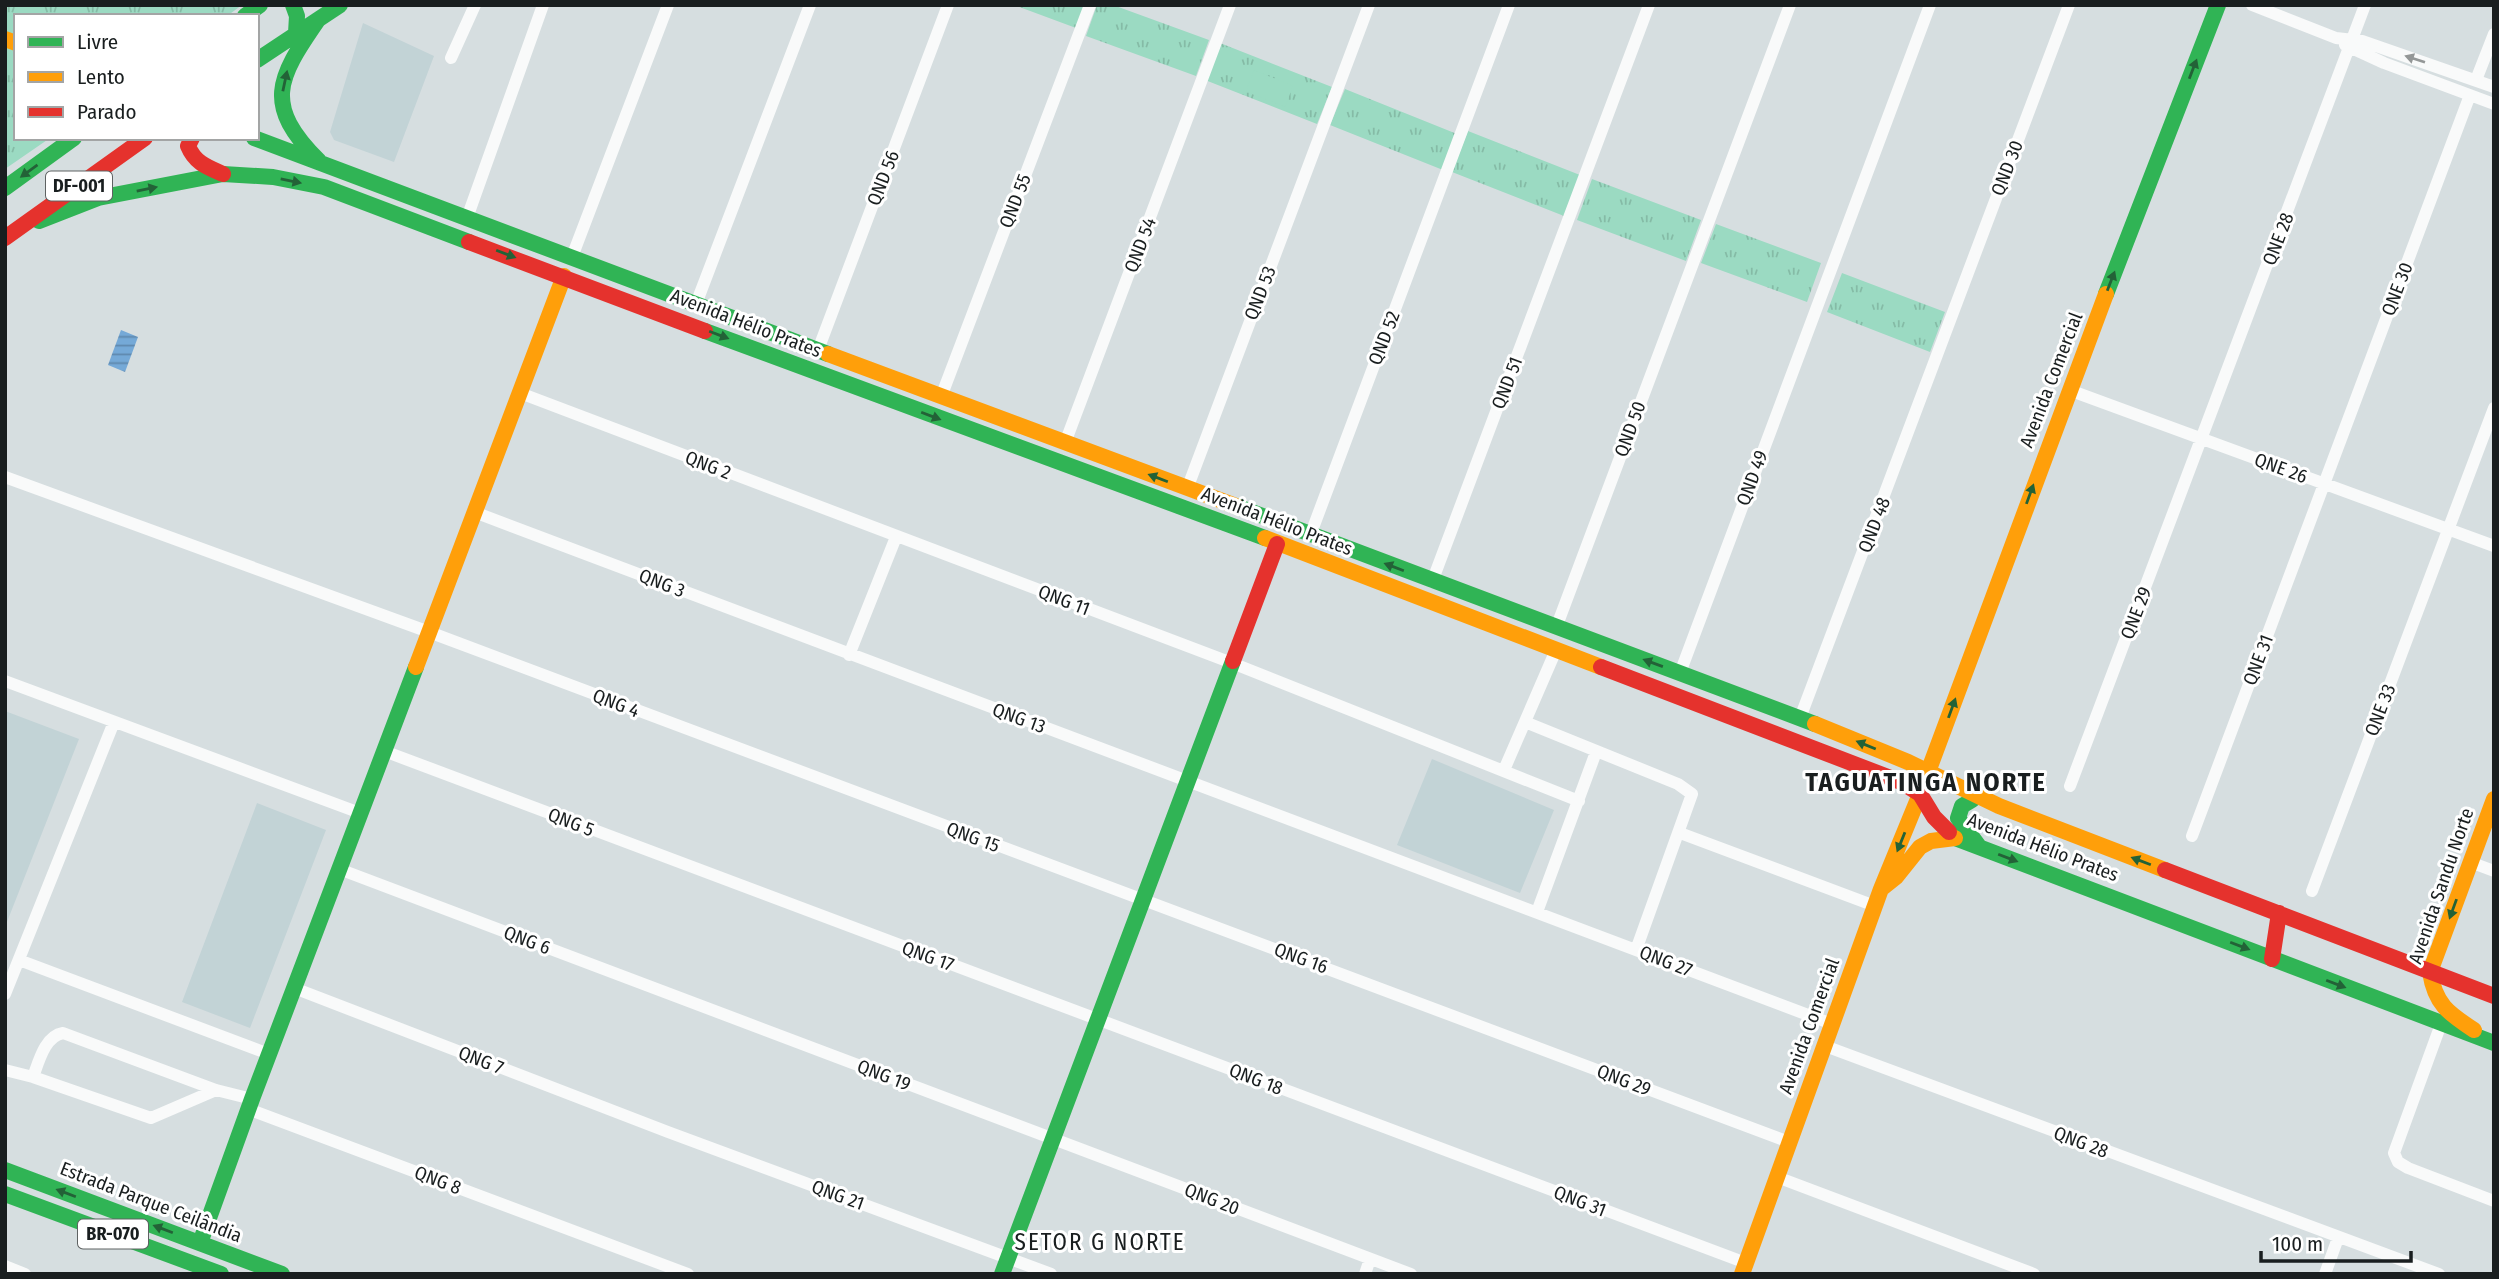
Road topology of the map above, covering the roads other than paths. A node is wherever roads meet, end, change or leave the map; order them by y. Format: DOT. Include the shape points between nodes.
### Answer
graph roads {
  1 [pos="293,5"];
  2 [pos="475,5"];
  3 [pos="543,5"];
  4 [pos="668,5"];
  5 [pos="810,5"];
  6 [pos="948,5"];
  7 [pos="1090,5"];
  8 [pos="1230,5"];
  9 [pos="1368,5"];
  10 [pos="1509,5"];
  11 [pos="1649,5"];
  12 [pos="1790,5"];
  13 [pos="1930,5"];
  14 [pos="2069,5"];
  15 [pos="2218,5"];
  16 [pos="2252,5"];
  17 [pos="2365,5"];
  18 [pos="325,11"];
  19 [pos="296,33"];
  20 [pos="2494,34"];
  21 [pos="2351,44"];
  22 [pos="451,58"];
  23 [pos="259,59"];
  24 [pos="2476,80"];
  25 [pos="2494,87"];
  26 [pos="2470,95"];
  27 [pos="2494,104"];
  28 [pos="71,140"];
  29 [pos="142,140"];
  30 [pos="191,140"];
  31 [pos="259,140"];
  32 [pos="319,161"];
  33 [pos="223,174"];
  34 [pos="5,188"];
  35 [pos="467,218"];
  36 [pos="9,236"];
  37 [pos="572,257"];
  38 [pos="564,276"];
  39 [pos="696,304"];
  40 [pos="1946,330"];
  41 [pos="818,350"];
  42 [pos="801,367"];
  43 [pos="889,378"];
  44 [pos="2069,390"];
  45 [pos="520,393"];
  46 [pos="941,397"];
  47 [pos="2494,408"];
  48 [pos="2203,439"];
  49 [pos="1065,443"];
  50 [pos="5,477"];
  51 [pos="2324,484"];
  52 [pos="1187,489"];
  53 [pos="474,512"];
  54 [pos="1235,527"];
  55 [pos="2448,529"];
  56 [pos="1310,536"];
  57 [pos="896,537"];
  58 [pos="1277,544"];
  59 [pos="2494,546"];
  60 [pos="1432,582"];
  61 [pos="1556,628"];
  62 [pos="429,632"];
  63 [pos="1556,650"];
  64 [pos="1619,651"];
  65 [pos="849,655"];
  66 [pos="1232,663"];
  67 [pos="1680,673"];
  68 [pos="5,681"];
  69 [pos="1800,718"];
  70 [pos="114,722"];
  71 [pos="1525,722"];
  72 [pos="384,751"];
  73 [pos="1596,751"];
  74 [pos="1504,770"];
  75 [pos="1928,772"];
  76 [pos="803,774"];
  77 [pos="1188,780"];
  78 [pos="2070,786"];
  79 [pos="1920,794"];
  80 [pos="2494,799"];
  81 [pos="1972,800"];
  82 [pos="1579,801"];
  83 [pos="1999,806"];
  84 [pos="360,813"];
  85 [pos="1680,833"];
  86 [pos="2192,836"];
  87 [pos="1955,838"];
  88 [pos="1980,847"];
  89 [pos="2470,862"];
  90 [pos="339,869"];
  91 [pos="2494,870"];
  92 [pos="1881,890"];
  93 [pos="2312,891"];
  94 [pos="759,892"];
  95 [pos="1500,898"];
  96 [pos="1143,900"];
  97 [pos="1875,906"];
  98 [pos="1537,912"];
  99 [pos="2279,913"];
  100 [pos="1636,950"];
  101 [pos="2272,959"];
  102 [pos="19,960"];
  103 [pos="2430,972"];
  104 [pos="294,988"];
  105 [pos="5,994"];
  106 [pos="2494,996"];
  107 [pos="715,1011"];
  108 [pos="1458,1017"];
  109 [pos="1098,1019"];
  110 [pos="1832,1024"];
  111 [pos="2441,1024"];
  112 [pos="2493,1042"];
  113 [pos="1825,1046"];
  114 [pos="269,1054"];
  115 [pos="5,1070"];
  116 [pos="33,1077"];
  117 [pos="216,1090"];
  118 [pos="250,1104"];
  119 [pos="668,1132"];
  120 [pos="1053,1139"];
  121 [pos="1414,1139"];
  122 [pos="1789,1142"];
  123 [pos="5,1170"];
  124 [pos="1777,1177"];
  125 [pos="5,1194"];
  126 [pos="2494,1201"];
  127 [pos="2338,1238"];
  128 [pos="200,1243"];
  129 [pos="1008,1257"];
  130 [pos="1370,1259"];
  131 [pos="5,1266"];
  132 [pos="1744,1269"];
  133 [pos="25,1274"];
  134 [pos="221,1274"];
  135 [pos="282,1274"];
  136 [pos="688,1274"];
  137 [pos="1002,1274"];
  138 [pos="1051,1274"];
  139 [pos="1365,1274"];
  140 [pos="1411,1274"];
  141 [pos="2034,1274"];
  142 [pos="2325,1274"];
  143 [pos="2439,1274"];
  1 -- 19 [label="main road"];
  2 -- 22 [label="street"];
  3 -- 35 [label="street"];
  4 -- 37 [label="street"];
  5 -- 39 [label="street"];
  6 -- 41 [label="street, QND 56"];
  7 -- 46 [label="street, QND 55"];
  8 -- 49 [label="street, QND 54"];
  9 -- 52 [label="street, QND 53"];
  10 -- 56 [label="street, QND 52"];
  11 -- 60 [label="street, QND 51"];
  12 -- 61 [label="street, QND 50"];
  13 -- 67 [label="street, QND 49"];
  14 -- 40 [label="street, QND 30"];
  44 -- 15 [label="main road, Avenida Comercial, one-way"];
  16 -- 21 [label="street"];
  17 -- 21 [label="street, QNE 28"];
  18 -- 19 [label="main road"];
  32 -- 18 [label="main road, one-way" via="291,130 282,87 285,72"];
  19 -- 23 [label="main road"];
  20 -- 24 [label="street"];
  24 -- 21 [label="street, one-way"];
  21 -- 26 [label="street"];
  21 -- 48 [label="street, QNE 28"];
  24 -- 25 [label="street"];
  26 -- 27 [label="street"];
  26 -- 51 [label="street, QNE 30"];
  28 -- 34 [label="main road, DF-001, one-way"];
  29 -- 36 [label="main road, DF-001"];
  30 -- 33 [label="main road" via="192,157"];
  31 -- 32 [label="main road, Avenida Hélio Prates"];
  32 -- 35 [label="main road, Avenida Hélio Prates"];
  36 -- 33 [label="main road, Avenida Hélio Prates, one-way" via="98,198"];
  33 -- 38 [label="main road, Avenida Hélio Prates, one-way" via="324,187"];
  35 -- 37 [label="main road, Avenida Hélio Prates"];
  37 -- 39 [label="main road, Avenida Hélio Prates"];
  38 -- 42 [label="main road, Avenida Hélio Prates, one-way"];
  38 -- 45 [label="main road"];
  39 -- 41 [label="main road, Avenida Hélio Prates"];
  40 -- 69 [label="street, QND 48"];
  41 -- 43 [label="main road, Avenida Hélio Prates"];
  42 -- 43 [label="main road" via="823,366 874,382"];
  42 -- 54 [label="main road, Avenida Hélio Prates, one-way"];
  43 -- 46 [label="main road, Avenida Hélio Prates"];
  44 -- 48 [label="street, QNE 26"];
  75 -- 44 [label="main road, Avenida Comercial, one-way"];
  45 -- 53 [label="main road"];
  45 -- 57 [label="street, QNG 2"];
  46 -- 49 [label="main road, Avenida Hélio Prates"];
  47 -- 55 [label="street, QNE 33"];
  48 -- 51 [label="street, QNE 26"];
  48 -- 78 [label="street, QNE 29"];
  52 -- 49 [label="main road, Avenida Hélio Prates, one-way"];
  50 -- 62 [label="street, QNG 4"];
  51 -- 55 [label="street, QNE 26"];
  51 -- 86 [label="street, QNE 31"];
  52 -- 56 [label="main road, Avenida Hélio Prates"];
  53 -- 62 [label="main road"];
  53 -- 65 [label="street, QNG 3"];
  54 -- 56 [label="main road" via="1242,523 1298,542"];
  54 -- 58 [label="main road, Avenida Hélio Prates"];
  55 -- 59 [label="street, QNE 26"];
  55 -- 93 [label="street, QNE 33"];
  60 -- 56 [label="main road, Avenida Hélio Prates, one-way"];
  57 -- 65 [label="street"];
  57 -- 66 [label="street, QNG 11"];
  58 -- 63 [label="main road, Avenida Hélio Prates"];
  58 -- 66 [label="main road"];
  60 -- 61 [label="main road, Avenida Hélio Prates"];
  61 -- 64 [label="main road, Avenida Hélio Prates"];
  62 -- 72 [label="main road"];
  62 -- 76 [label="street, QNG 4"];
  63 -- 64 [label="main road" via="1582,651 1614,664 1621,660"];
  63 -- 71 [label="street"];
  63 -- 79 [label="main road, Avenida Hélio Prates" via="1901,782"];
  67 -- 64 [label="main road, Avenida Hélio Prates, one-way"];
  65 -- 77 [label="street, QNG 13"];
  66 -- 74 [label="street, QNG 11"];
  66 -- 77 [label="main road"];
  67 -- 69 [label="main road, Avenida Hélio Prates"];
  68 -- 70 [label="street"];
  75 -- 69 [label="main road, Avenida Hélio Prates, one-way"];
  70 -- 84 [label="street"];
  70 -- 102 [label="street"];
  71 -- 73 [label="street"];
  71 -- 74 [label="street"];
  72 -- 84 [label="main road"];
  72 -- 94 [label="street, QNG 5"];
  73 -- 82 [label="street"];
  73 -- 85 [label="street" via="1691,792"];
  74 -- 82 [label="street, QNG 11"];
  75 -- 83 [label="main road, Avenida Hélio Prates"];
  76 -- 96 [label="street, QNG 15"];
  77 -- 95 [label="street, QNG 13"];
  77 -- 96 [label="main road"];
  79 -- 81 [label="main road"];
  79 -- 87 [label="main road, Avenida Hélio Prates"];
  79 -- 92 [label="main road, Avenida Comercial, one-way"];
  80 -- 89 [label="main road, Avenida Sandu Norte"];
  81 -- 83 [label="main road"];
  81 -- 88 [label="main road" via="1962,806 1958,818"];
  82 -- 98 [label="street"];
  99 -- 83 [label="main road, Avenida Hélio Prates, one-way"];
  84 -- 90 [label="main road"];
  85 -- 97 [label="street"];
  85 -- 100 [label="street"];
  87 -- 88 [label="main road, Avenida Hélio Prates"];
  87 -- 92 [label="main road" via="1923,844"];
  88 -- 101 [label="main road, Avenida Hélio Prates, one-way"];
  89 -- 91 [label="street"];
  89 -- 103 [label="main road, Avenida Sandu Norte, one-way"];
  90 -- 104 [label="main road"];
  90 -- 107 [label="street, QNG 6"];
  92 -- 97 [label="main road, Avenida Comercial"];
  94 -- 109 [label="street, QNG 17"];
  95 -- 98 [label="street, QNG 27"];
  96 -- 108 [label="street, QNG 16"];
  96 -- 109 [label="main road"];
  97 -- 110 [label="main road, Avenida Comercial"];
  98 -- 100 [label="street, QNG 27"];
  99 -- 101 [label="main road"];
  99 -- 103 [label="main road, Avenida Hélio Prates"];
  100 -- 110 [label="street, QNG 27"];
  101 -- 111 [label="main road, Avenida Hélio Prates, one-way"];
  102 -- 105 [label="street"];
  102 -- 114 [label="street"];
  103 -- 106 [label="main road, Avenida Hélio Prates"];
  103 -- 112 [label="main road, Avenida Sandu Norte" via="2439,1004"];
  104 -- 114 [label="main road"];
  104 -- 119 [label="street, QNG 7"];
  107 -- 120 [label="street, QNG 19"];
  108 -- 122 [label="street, QNG 29"];
  109 -- 120 [label="main road"];
  109 -- 121 [label="street, QNG 18"];
  110 -- 113 [label="main road, Avenida Comercial"];
  111 -- 112 [label="main road, Avenida Hélio Prates"];
  111 -- 126 [label="street" via="2394,1153 2407,1168"];
  113 -- 122 [label="main road, Avenida Comercial"];
  113 -- 127 [label="street, QNG 28"];
  114 -- 118 [label="main road"];
  115 -- 116 [label="street"];
  116 -- 117 [label="street" via="151,1118"];
  116 -- 117 [label="street, QNG 8" via="50,1039 64,1033"];
  117 -- 118 [label="street, QNG 8"];
  118 -- 128 [label="main road"];
  118 -- 136 [label="street, QNG 8"];
  119 -- 129 [label="street, QNG 21"];
  120 -- 129 [label="main road"];
  120 -- 130 [label="street, QNG 20"];
  121 -- 132 [label="street, QNG 31"];
  122 -- 124 [label="main road, Avenida Comercial"];
  128 -- 123 [label="main road, Estrada Parque Ceilândia / BR-070, one-way"];
  124 -- 132 [label="main road, Avenida Comercial"];
  124 -- 141 [label="street"];
  125 -- 134 [label="main road, BR-070"];
  127 -- 142 [label="street"];
  127 -- 143 [label="street, QNG 28"];
  128 -- 135 [label="main road, Estrada Parque Ceilândia / BR-070"];
  129 -- 137 [label="main road"];
  129 -- 138 [label="street, QNG 21"];
  130 -- 139 [label="street"];
  130 -- 140 [label="street, QNG 20"];
  131 -- 133 [label="street"];
}
